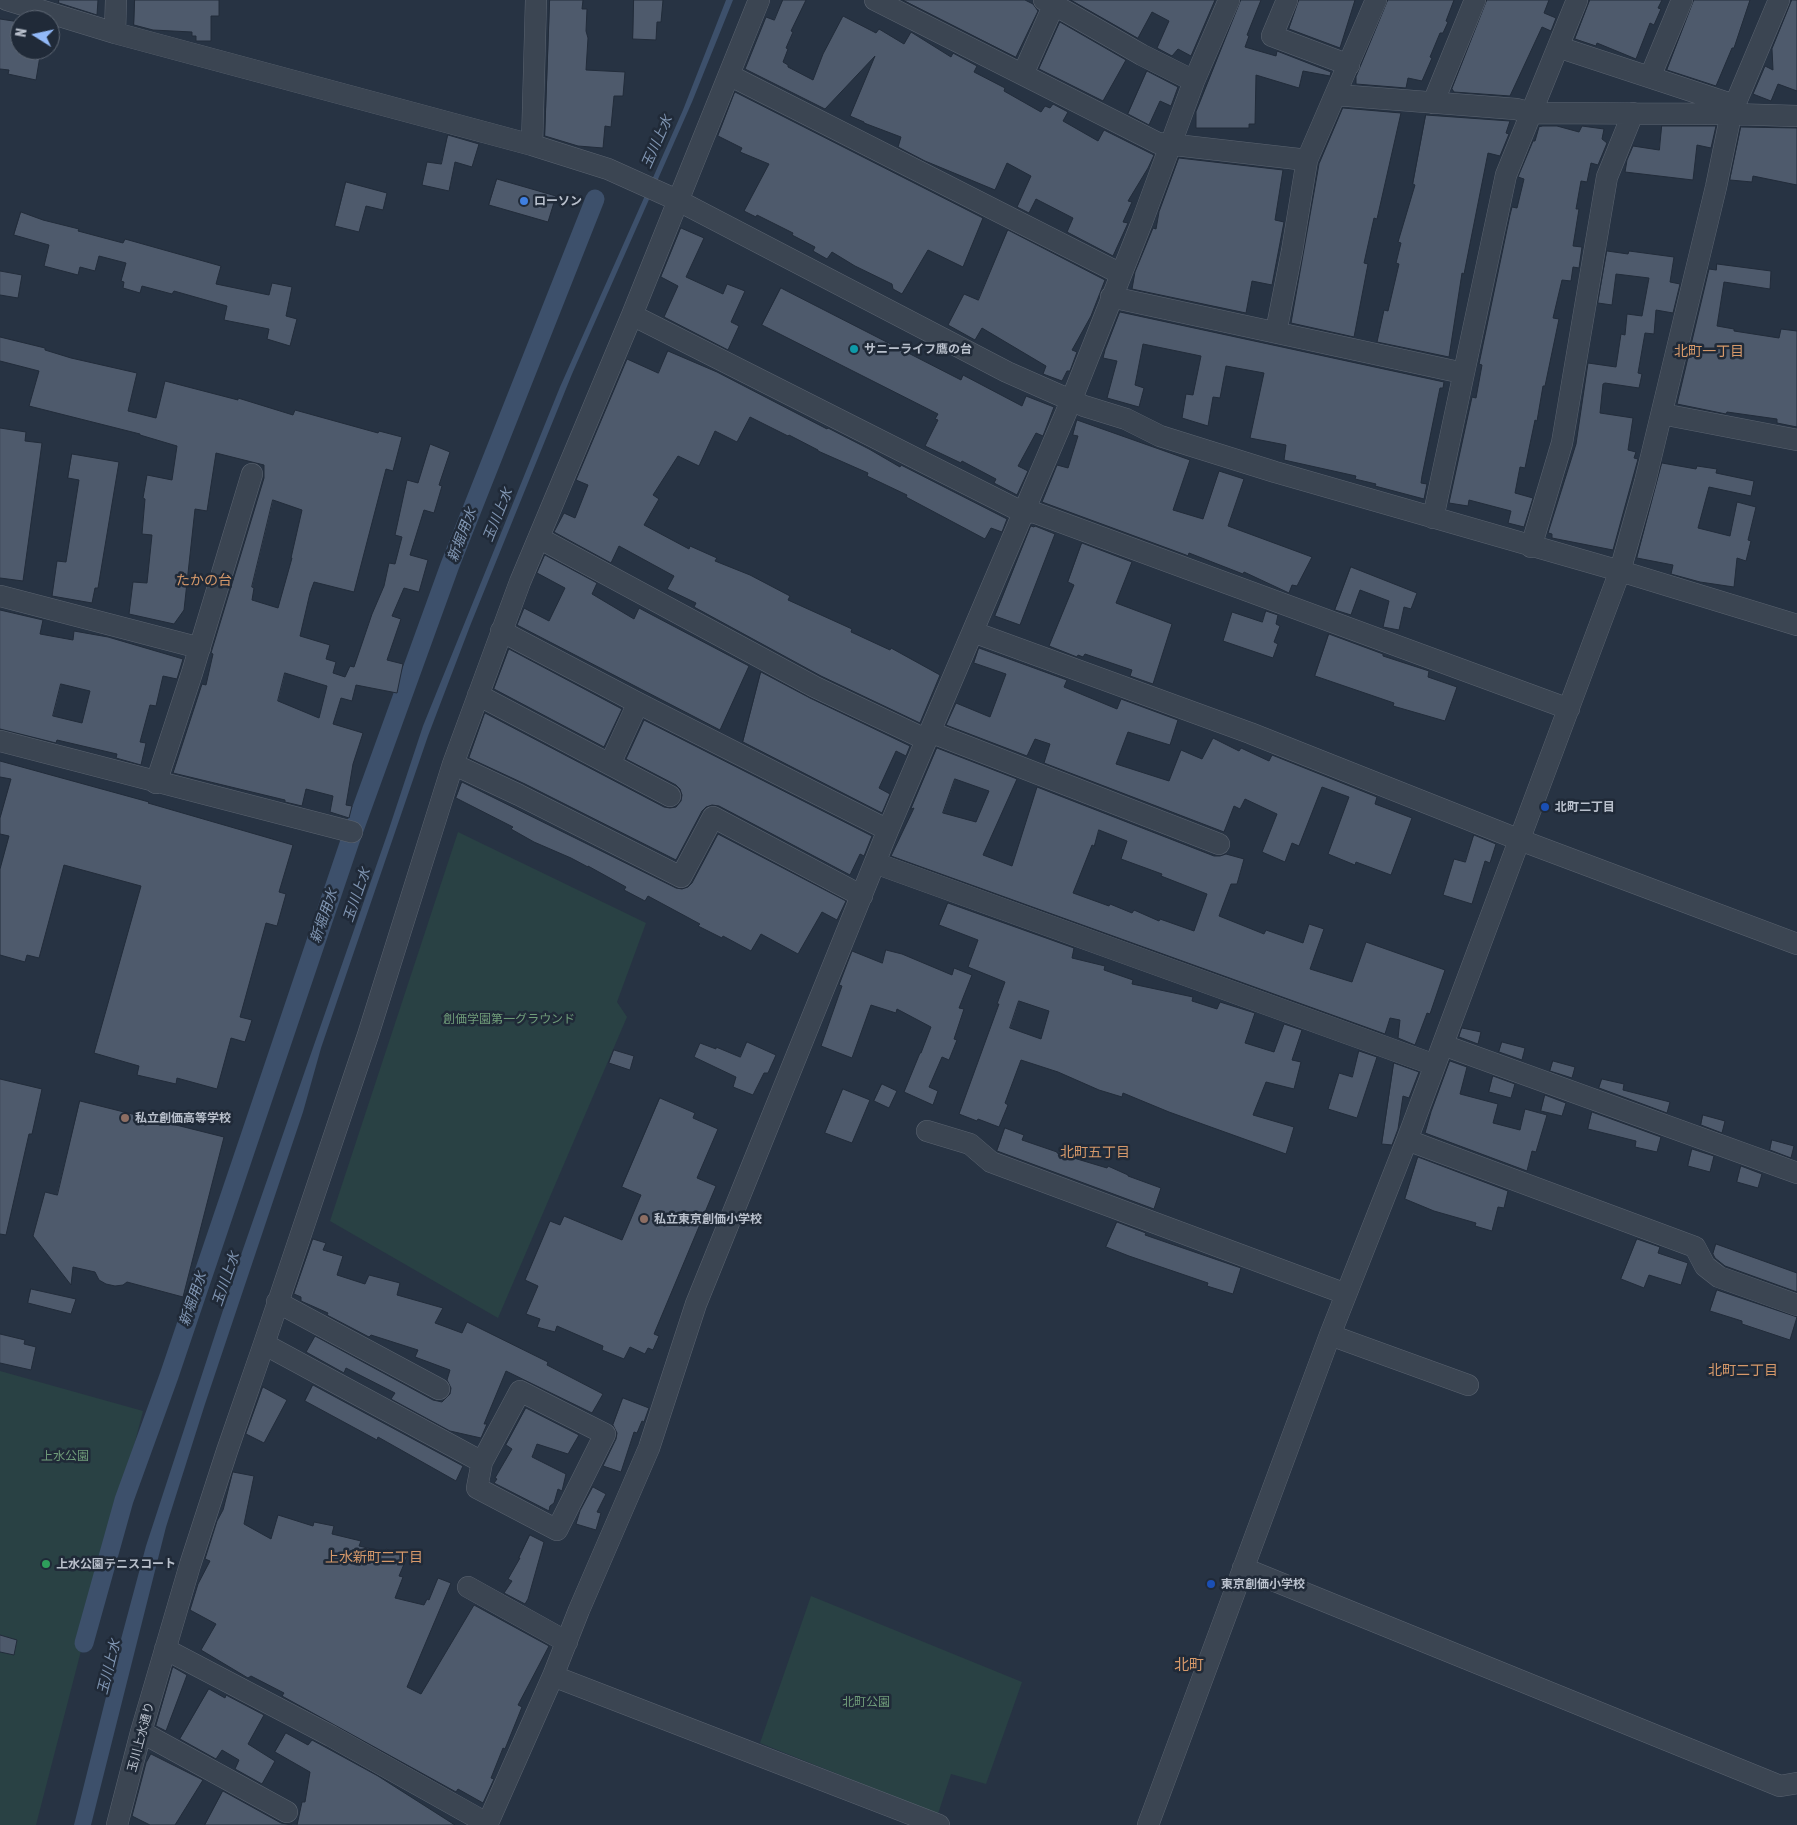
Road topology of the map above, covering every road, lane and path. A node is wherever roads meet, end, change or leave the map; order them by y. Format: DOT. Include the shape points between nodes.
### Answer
graph roads {
  1 [pos="7,0"];
  2 [pos="116,0"];
  3 [pos="536,0"];
  4 [pos="759,0"];
  5 [pos="875,0"];
  6 [pos="1228,0"];
  7 [pos="1287,0"];
  8 [pos="1376,0"];
  9 [pos="1475,0"];
  10 [pos="1578,0"];
  11 [pos="1682,0"];
  12 [pos="1779,0"];
  13 [pos="1051,2"];
  14 [pos="115,33"];
  15 [pos="1558,47"];
  16 [pos="1349,64"];
  17 [pos="1023,74"];
  18 [pos="728,75"];
  19 [pos="1650,77"];
  20 [pos="1194,81"];
  21 [pos="1336,95"];
  22 [pos="1433,103"];
  23 [pos="1532,112"];
  24 [pos="1633,113"];
  25 [pos="1731,114"];
  26 [pos="1797,116"];
  27 [pos="532,145"];
  28 [pos="1171,145"];
  29 [pos="1307,160"];
  30 [pos="677,200"];
  31 [pos="1120,274"];
  32 [pos="1111,297"];
  33 [pos="632,315"];
  34 [pos="1276,332"];
  35 [pos="1463,373"];
  36 [pos="1071,401"];
  37 [pos="1662,414"];
  38 [pos="1797,440"];
  39 [pos="252,474"];
  40 [pos="1024,513"];
  41 [pos="1433,518"];
  42 [pos="539,538"];
  43 [pos="1531,547"];
  44 [pos="1620,571"];
  45 [pos="0,596"];
  46 [pos="1797,625"];
  47 [pos="501,631"];
  48 [pos="973,632"];
  49 [pos="200,648"];
  50 [pos="478,695"];
  51 [pos="638,703"];
  52 [pos="1569,709"];
  53 [pos="929,736"];
  54 [pos="0,742"];
  55 [pos="453,764"];
  56 [pos="610,764"];
  57 [pos="156,783"];
  58 [pos="670,796"];
  59 [pos="888,830"];
  60 [pos="352,832"];
  61 [pos="1520,840"];
  62 [pos="1219,844"];
  63 [pos="875,863"];
  64 [pos="862,896"];
  65 [pos="1797,944"];
  66 [pos="1443,1044"];
  67 [pos="1435,1066"];
  68 [pos="927,1131"];
  69 [pos="1407,1140"];
  70 [pos="1797,1173"];
  71 [pos="1346,1294"];
  72 [pos="277,1302"];
  73 [pos="1797,1305"];
  74 [pos="1330,1335"];
  75 [pos="264,1344"];
  76 [pos="1468,1385"];
  77 [pos="439,1388"];
  78 [pos="482,1462"];
  79 [pos="1243,1568"];
  80 [pos="468,1587"];
  81 [pos="567,1642"];
  82 [pos="165,1649"];
  83 [pos="553,1676"];
  84 [pos="141,1732"];
  85 [pos="1797,1783"];
  86 [pos="287,1812"];
  87 [pos="123,1823"];
  88 [pos="487,1824"];
  89 [pos="939,1825"];
  90 [pos="1148,1825"];
  1 -- 14 [label="street"];
  2 -- 14 [label="street"];
  3 -- 27 [label="street"];
  4 -- 18 [label="street, 玉川上水通り"];
  5 -- 17 [label="street"];
  6 -- 20 [label="street"];
  7 -- 16 [label="street" via="1272,36"];
  8 -- 16 [label="street"];
  9 -- 22 [label="street"];
  10 -- 15 [label="street"];
  11 -- 19 [label="street"];
  12 -- 25 [label="street"];
  13 -- 17 [label="street"];
  13 -- 20 [label="street"];
  14 -- 27 [label="street"];
  15 -- 19 [label="street"];
  15 -- 23 [label="street"];
  16 -- 21 [label="street"];
  17 -- 28 [label="street" via="1158,143"];
  18 -- 30 [label="street, 玉川上水通り"];
  18 -- 31 [label="street"];
  19 -- 25 [label="street" via="1728,103"];
  20 -- 28 [label="street"];
  21 -- 22 [label="street"];
  21 -- 29 [label="street"];
  22 -- 23 [label="street"];
  23 -- 24 [label="street"];
  23 -- 35 [label="street" via="1506,174"];
  24 -- 25 [label="street"];
  24 -- 43 [label="street" via="1607,177 1562,443"];
  25 -- 26 [label="street"];
  25 -- 37 [label="street"];
  27 -- 30 [label="street" via="608,169"];
  28 -- 29 [label="street"];
  28 -- 31 [label="street"];
  29 -- 34 [label="street"];
  30 -- 33 [label="street, 玉川上水通り"];
  30 -- 36 [label="street" via="1007,372"];
  31 -- 32 [label="street"];
  32 -- 34 [label="street"];
  32 -- 36 [label="street"];
  33 -- 40 [label="street"];
  33 -- 42 [label="street, 玉川上水通り"];
  34 -- 35 [label="street"];
  35 -- 41 [label="street"];
  36 -- 40 [label="street"];
  36 -- 41 [label="street" via="1126,419 1160,436"];
  37 -- 38 [label="street"];
  37 -- 44 [label="street"];
  39 -- 49 [label="street"];
  40 -- 48 [label="street"];
  40 -- 52 [label="street" via="1033,512"];
  41 -- 43 [label="street"];
  42 -- 47 [label="street, 玉川上水通り"];
  42 -- 53 [label="street" via="815,687"];
  43 -- 44 [label="street"];
  44 -- 46 [label="street"];
  44 -- 52 [label="street"];
  45 -- 49 [label="street"];
  47 -- 50 [label="street, 玉川上水通り"];
  47 -- 51 [label="street"];
  48 -- 53 [label="street"];
  48 -- 61 [label="street" via="1250,733"];
  49 -- 57 [label="street"];
  50 -- 55 [label="street, 玉川上水通り"];
  50 -- 56 [label="street"];
  51 -- 56 [label="street"];
  51 -- 59 [label="street"];
  52 -- 61 [label="street"];
  53 -- 59 [label="street"];
  53 -- 62 [label="street"];
  54 -- 57 [label="street"];
  55 -- 64 [label="street" via="520,794 681,877 712,817"];
  55 -- 72 [label="street, 玉川上水通り" via="368,1035"];
  56 -- 58 [label="street"];
  57 -- 60 [label="street"];
  59 -- 63 [label="street"];
  61 -- 65 [label="street"];
  61 -- 66 [label="street"];
  63 -- 64 [label="street"];
  63 -- 67 [label="street"];
  64 -- 81 [label="street" via="696,1304 649,1448"];
  66 -- 67 [label="street"];
  66 -- 70 [label="street"];
  67 -- 69 [label="street"];
  68 -- 71 [label="street" via="970,1144 991,1162"];
  69 -- 71 [label="street"];
  69 -- 73 [label="street" via="1695,1247 1705,1266 1719,1277"];
  71 -- 74 [label="street"];
  72 -- 75 [label="street, 玉川上水通り"];
  72 -- 77 [label="street"];
  74 -- 76 [label="street"];
  74 -- 79 [label="street"];
  75 -- 78 [label="street"];
  75 -- 82 [label="street, 玉川上水通り"];
  78 -- 78 [label="street" via="520,1390 605,1434 557,1530 477,1488"];
  79 -- 85 [label="street" via="1780,1786"];
  79 -- 90 [label="street"];
  80 -- 81 [label="street"];
  81 -- 83 [label="street"];
  82 -- 84 [label="street, 玉川上水通り"];
  82 -- 88 [label="street" via="331,1736"];
  83 -- 88 [label="street"];
  83 -- 89 [label="street"];
  84 -- 86 [label="street"];
  84 -- 87 [label="street, 玉川上水通り"];
}
